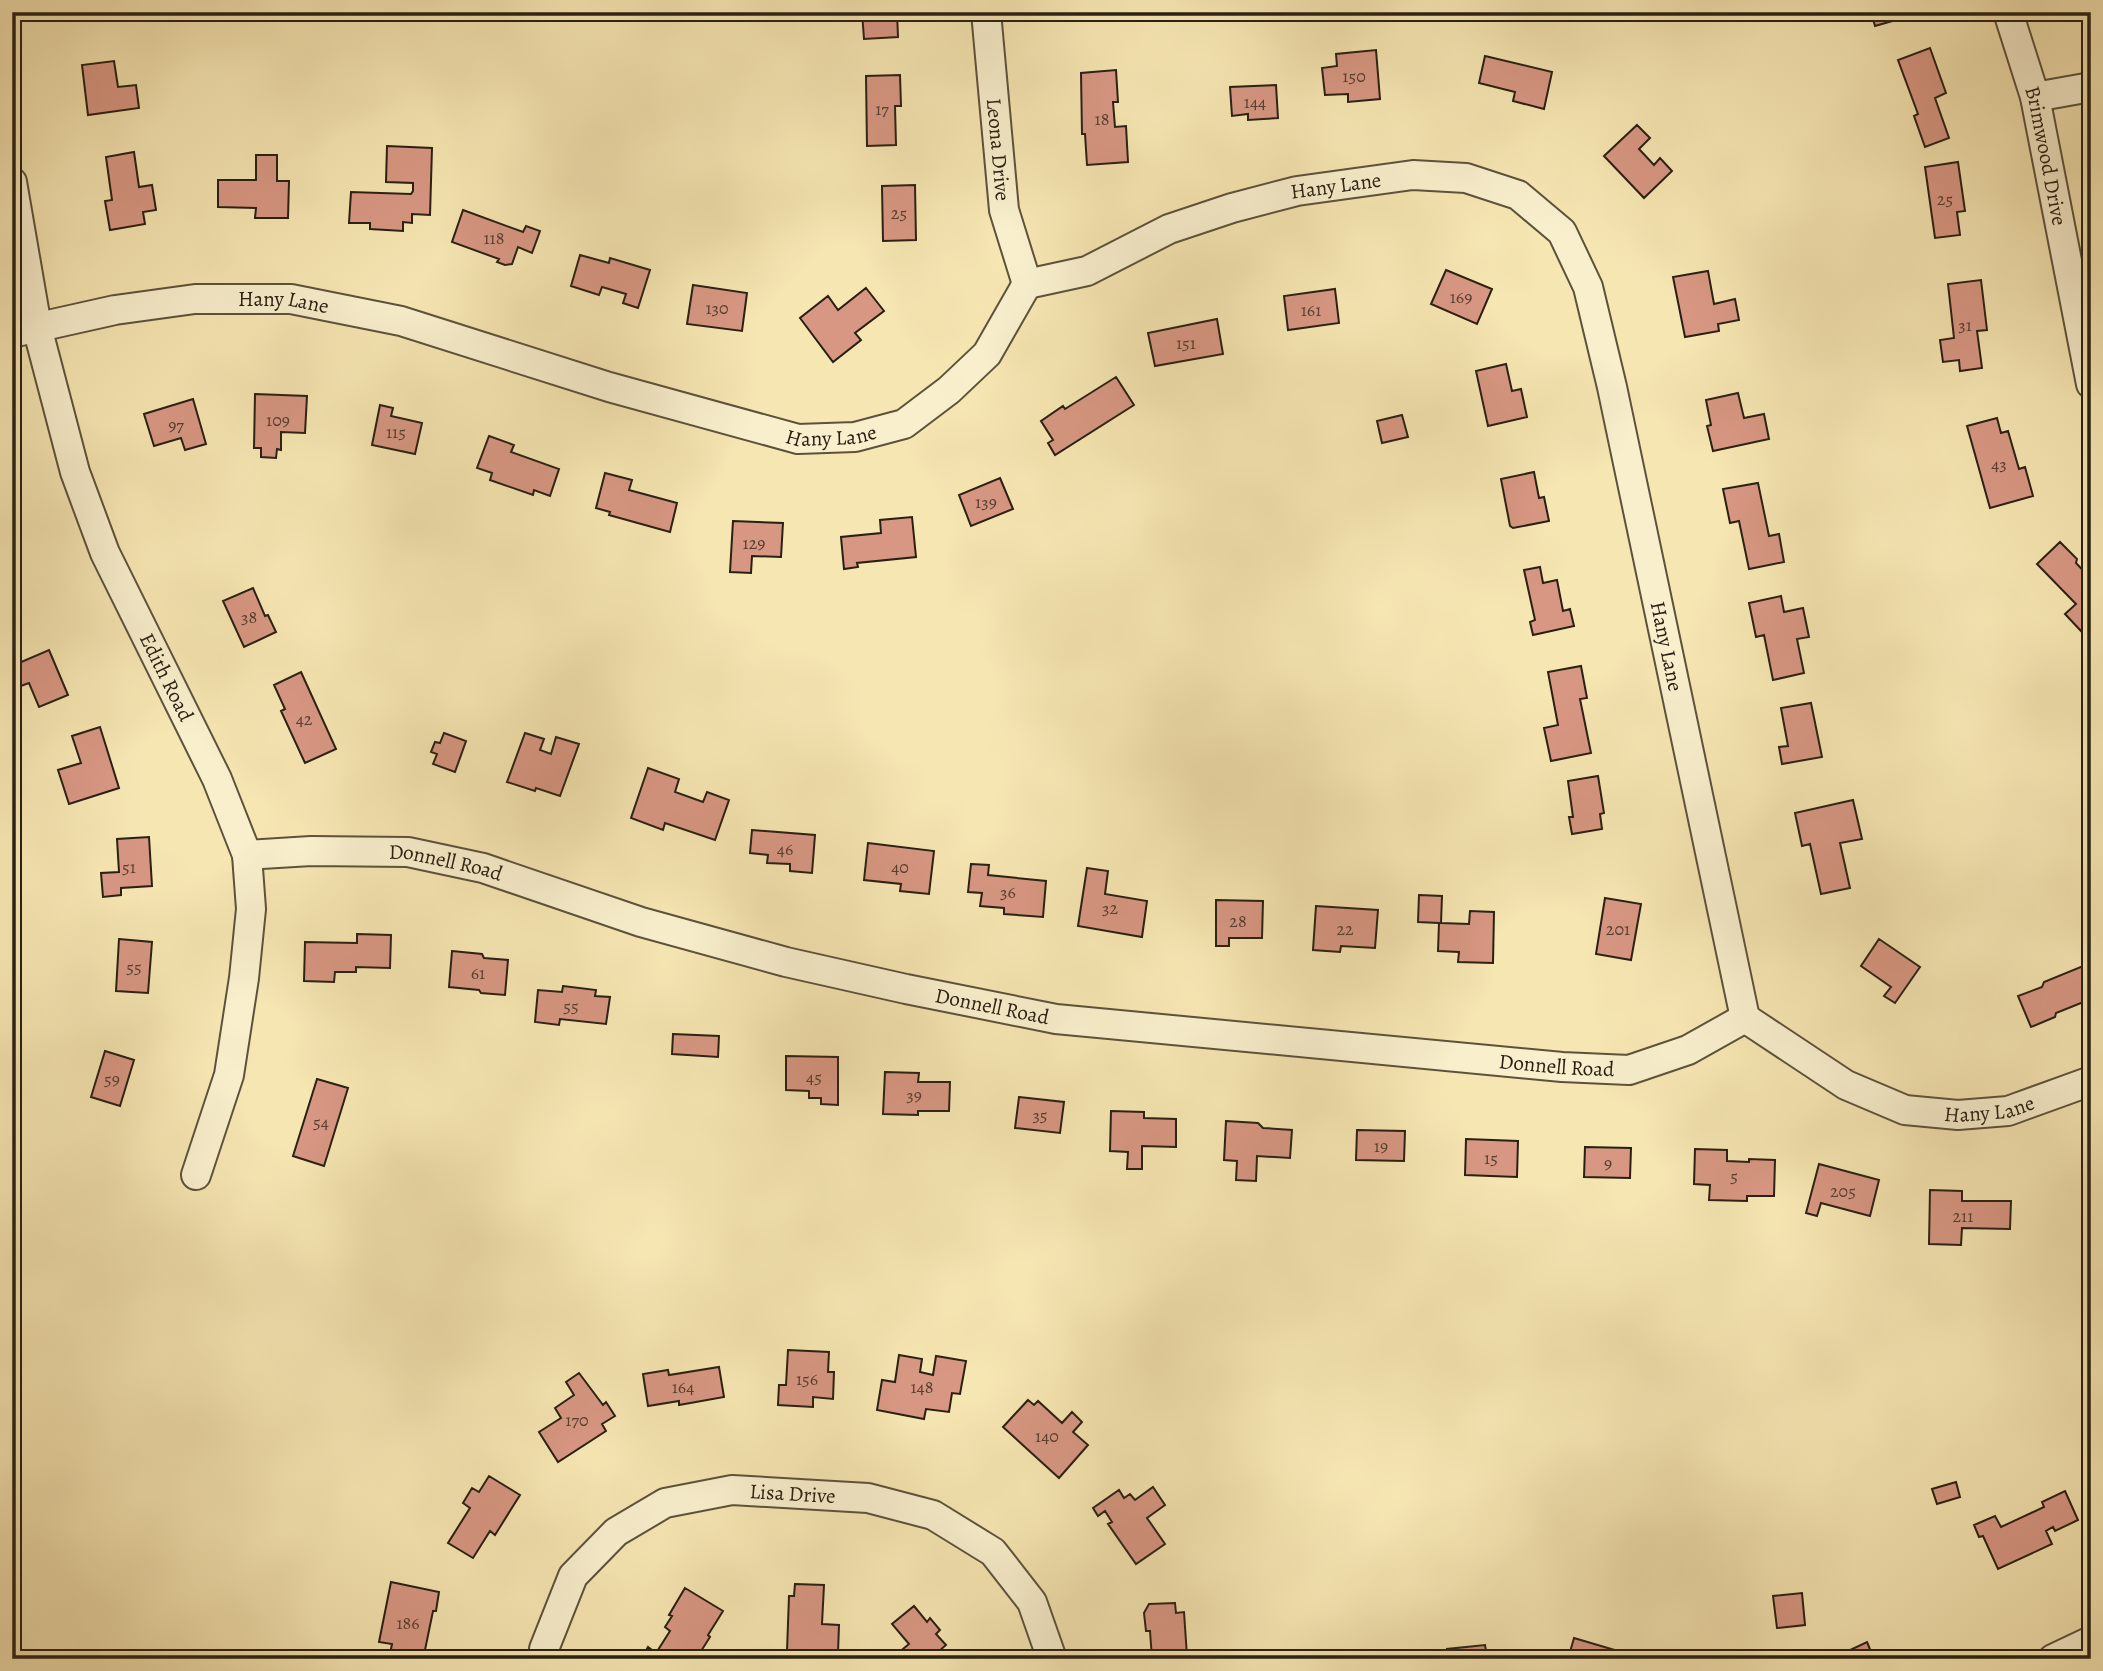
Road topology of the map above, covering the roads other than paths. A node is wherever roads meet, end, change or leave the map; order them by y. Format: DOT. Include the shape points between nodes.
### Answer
graph roads {
  1 [pos="986,12"];
  2 [pos="2008,12"];
  3 [pos="2091,87"];
  4 [pos="2035,97"];
  5 [pos="12,182"];
  6 [pos="1027,284"];
  7 [pos="25,330"];
  8 [pos="2091,384"];
  9 [pos="247,855"];
  10 [pos="1745,1018"];
  11 [pos="2091,1081"];
  12 [pos="196,1175"];
  13 [pos="2086,1649"];
  14 [pos="544,1659"];
  15 [pos="1052,1659"];
  16 [pos="2053,1659"];
  1 -- 6 [label="street, Leona Drive" via="1004,210"];
  2 -- 4 [label="street, Brimwood Drive"];
  3 -- 4 [label="street"];
  4 -- 8 [label="street, Brimwood Drive"];
  5 -- 7 [label="street, Edith Road"];
  6 -- 7 [label="street, Hany Lane" via="987,354 949,390 904,424 855,437 798,439 609,387 401,321 291,299 195,299 115,310"];
  6 -- 10 [label="street, Hany Lane" via="1087,271 1169,229 1232,208 1297,191 1413,175 1466,178 1518,195 1562,232 1588,287 1612,387"];
  7 -- 9 [label="street, Edith Road" via="106,553 217,779"];
  9 -- 10 [label="street, Donnell Road" via="408,852 482,868 641,922 786,962 1056,1019 1629,1070 1688,1050"];
  9 -- 12 [label="street, Edith Road" via="251,909 229,1075"];
  10 -- 11 [label="street, Hany Lane" via="1846,1085 1905,1110 1958,1115 2008,1111"];
  13 -- 16 [label="street"];
  14 -- 15 [label="street, Lisa Drive" via="573,1576 616,1532 665,1503 732,1490 868,1498 933,1515 993,1552 1032,1602"];
}
